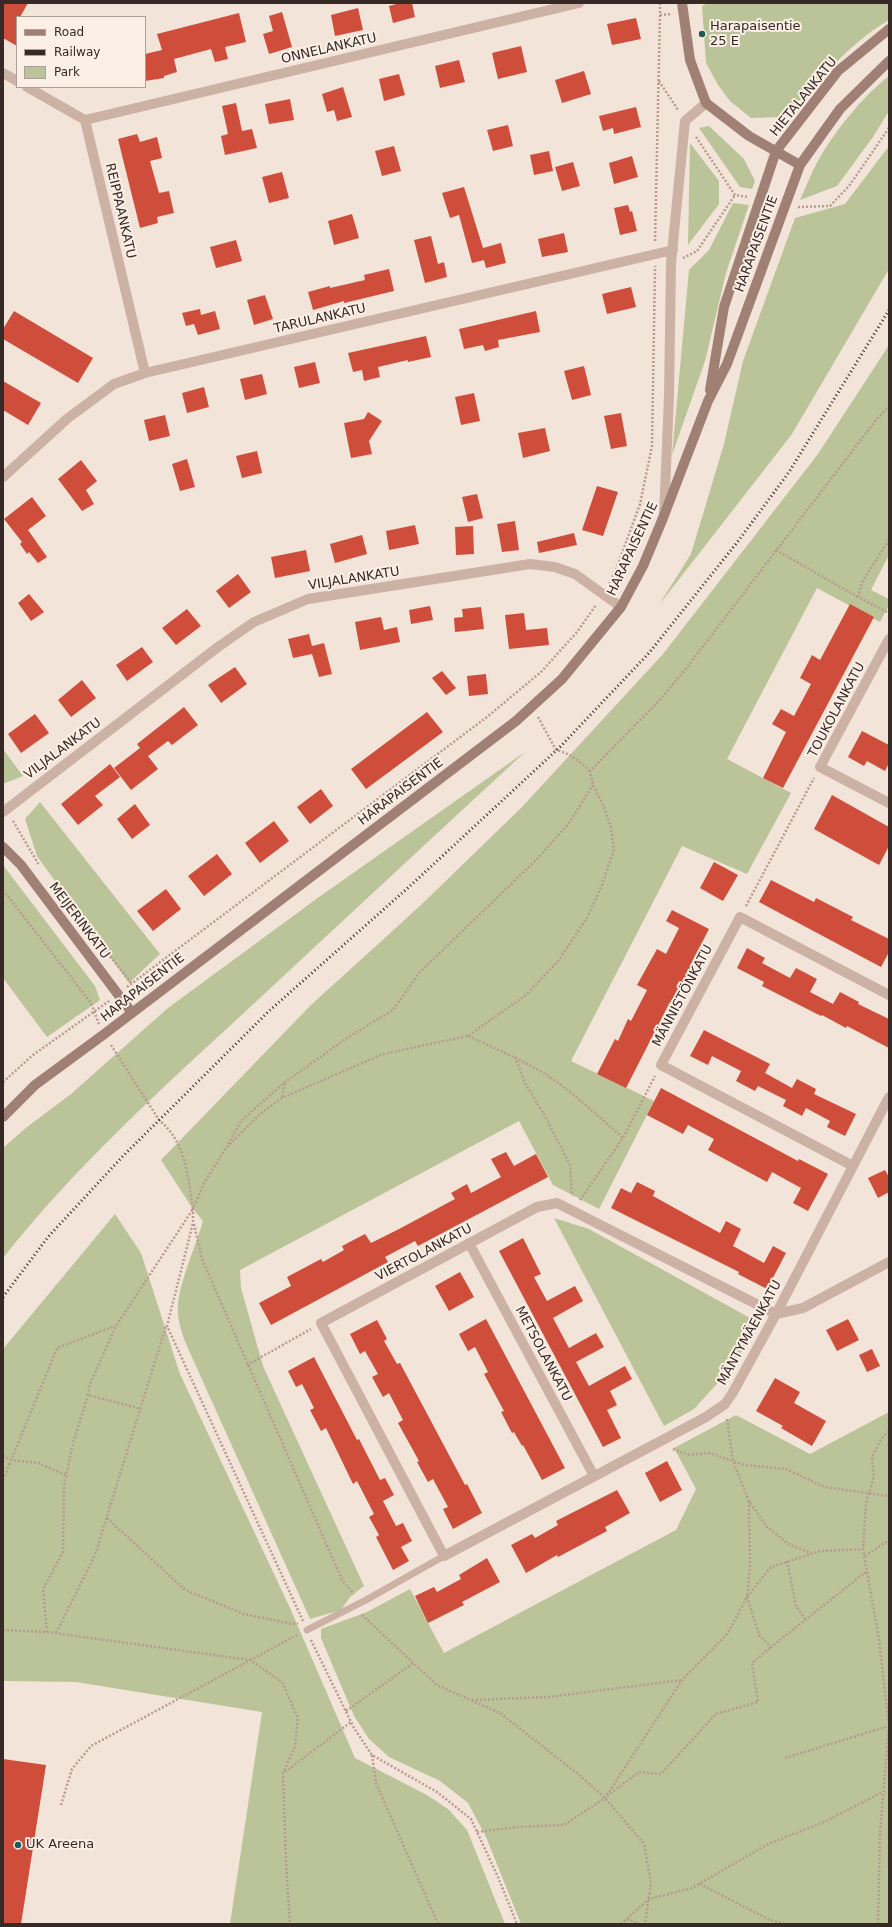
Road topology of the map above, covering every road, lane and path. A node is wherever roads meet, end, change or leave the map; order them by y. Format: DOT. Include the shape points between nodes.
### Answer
graph roads {
  1 [pos="579,3"];
  2 [pos="682,3"];
  3 [pos="660,15"];
  4 [pos="889,29"];
  5 [pos="889,61"];
  6 [pos="3,73"];
  7 [pos="16,80"];
  8 [pos="659,81"];
  9 [pos="29,88"];
  10 [pos="706,103"];
  11 [pos="85,120"];
  12 [pos="685,121"];
  13 [pos="889,128"];
  14 [pos="776,151"];
  15 [pos="800,165"];
  16 [pos="735,195"];
  17 [pos="753,198"];
  18 [pos="795,207"];
  19 [pos="673,250"];
  20 [pos="655,255"];
  21 [pos="671,263"];
  22 [pos="655,273"];
  23 [pos="145,373"];
  24 [pos="708,402"];
  25 [pos="889,406"];
  26 [pos="3,477"];
  27 [pos="663,518"];
  28 [pos="889,540"];
  29 [pos="776,550"];
  30 [pos="604,595"];
  31 [pos="858,598"];
  32 [pos="621,607"];
  33 [pos="889,613"];
  34 [pos="889,639"];
  35 [pos="533,707"];
  36 [pos="820,767"];
  37 [pos="590,771"];
  38 [pos="594,785"];
  39 [pos="889,803"];
  40 [pos="3,811"];
  41 [pos="3,847"];
  42 [pos="41,868"];
  43 [pos="3,890"];
  44 [pos="60,893"];
  45 [pos="740,917"];
  46 [pos="132,984"];
  47 [pos="118,994"];
  48 [pos="889,995"];
  49 [pos="94,1012"];
  50 [pos="132,1013"];
  51 [pos="103,1035"];
  52 [pos="468,1036"];
  53 [pos="515,1057"];
  54 [pos="661,1065"];
  55 [pos="3,1082"];
  56 [pos="285,1082"];
  57 [pos="889,1097"];
  58 [pos="282,1098"];
  59 [pos="3,1117"];
  60 [pos="623,1138"];
  61 [pos="226,1148"];
  62 [pos="853,1166"];
  63 [pos="193,1209"];
  64 [pos="573,1211"];
  65 [pos="193,1223"];
  66 [pos="469,1243"];
  67 [pos="889,1262"];
  68 [pos="776,1314"];
  69 [pos="322,1323"];
  70 [pos="116,1326"];
  71 [pos="167,1326"];
  72 [pos="247,1365"];
  73 [pos="88,1395"];
  74 [pos="724,1404"];
  75 [pos="141,1409"];
  76 [pos="889,1431"];
  77 [pos="656,1442"];
  78 [pos="3,1456"];
  79 [pos="11,1460"];
  80 [pos="733,1461"];
  81 [pos="66,1475"];
  82 [pos="594,1476"];
  83 [pos="3,1480"];
  84 [pos="869,1493"];
  85 [pos="889,1496"];
  86 [pos="749,1501"];
  87 [pos="107,1518"];
  88 [pos="889,1540"];
  89 [pos="863,1549"];
  90 [pos="812,1553"];
  91 [pos="444,1556"];
  92 [pos="864,1556"];
  93 [pos="787,1561"];
  94 [pos="867,1571"];
  95 [pos="747,1597"];
  96 [pos="366,1600"];
  97 [pos="352,1607"];
  98 [pos="329,1619"];
  99 [pos="805,1619"];
  100 [pos="303,1622"];
  101 [pos="3,1630"];
  102 [pos="307,1630"];
  103 [pos="47,1632"];
  104 [pos="56,1633"];
  105 [pos="771,1647"];
  106 [pos="250,1660"];
  107 [pos="413,1663"];
  108 [pos="682,1680"];
  109 [pos="470,1700"];
  110 [pos="346,1711"];
  111 [pos="351,1722"];
  112 [pos="889,1726"];
  113 [pos="372,1754"];
  114 [pos="785,1758"];
  115 [pos="283,1773"];
  116 [pos="883,1792"];
  117 [pos="605,1798"];
  118 [pos="61,1805"];
  119 [pos="477,1832"];
  120 [pos="699,1884"];
  121 [pos="649,1898"];
  122 [pos="626,1919"];
  123 [pos="290,1924"];
  124 [pos="438,1924"];
  125 [pos="517,1924"];
  126 [pos="621,1924"];
  127 [pos="640,1924"];
  128 [pos="645,1924"];
  129 [pos="785,1924"];
  130 [pos="878,1924"];
  1 -- 11 [label="street, ONNELANKATU"];
  2 -- 10 [label="main road" via="690,60"];
  3 -- 8 [label="path"];
  4 -- 14 [label="main road, HIETALANKATU" via="838,71"];
  5 -- 15 [label="main road" via="840,109"];
  6 -- 7 [label="street"];
  8 -- 12 [label="path"];
  8 -- 20 [label="path"];
  9 -- 11 [label="street"];
  10 -- 12 [label="street"];
  10 -- 14 [label="main road" via="749,136"];
  11 -- 23 [label="street, REIPPAANKATU"];
  12 -- 16 [label="path"];
  12 -- 19 [label="street"];
  13 -- 18 [label="path" via="849,186 830,206"];
  14 -- 15 [label="main road"];
  14 -- 24 [label="main road, HARAPAISENTIE" via="724,307"];
  15 -- 24 [label="main road, HARAPAISENTIE" via="727,364"];
  16 -- 17 [label="path"];
  16 -- 21 [label="path" via="697,251"];
  19 -- 20 [label="street, TARULANKATU"];
  19 -- 21 [label="street"];
  20 -- 22 [label="path"];
  20 -- 23 [label="street, TARULANKATU"];
  21 -- 22 [label="path"];
  21 -- 27 [label="street" via="669,396"];
  22 -- 30 [label="path" via="652,446 640,504"];
  23 -- 26 [label="street, TARULANKATU" via="114,384 68,418"];
  24 -- 27 [label="main road, HARAPAISENTIE"];
  25 -- 29 [label="path"];
  27 -- 32 [label="main road, HARAPAISENTIE" via="643,566"];
  28 -- 31 [label="path" via="862,582"];
  29 -- 31 [label="path"];
  29 -- 37 [label="path" via="658,702"];
  30 -- 32 [label="street, VILJALANKATU"];
  30 -- 40 [label="street, VILJALANKATU" via="575,574 555,567 530,564 308,599 254,622 218,647"];
  30 -- 46 [label="path" via="577,632 541,672 487,717"];
  31 -- 33 [label="path"];
  32 -- 35 [label="main road, HARAPAISENTIE" via="562,679"];
  34 -- 36 [label="street, TOUKOLANKATU"];
  35 -- 37 [label="path" via="556,750 580,761"];
  35 -- 50 [label="main road, HARAPAISENTIE"];
  36 -- 39 [label="street, TOUKOLANKATU"];
  36 -- 45 [label="path"];
  37 -- 38 [label="path"];
  38 -- 52 [label="path" via="611,829 614,849 587,918 558,961 526,995"];
  38 -- 56 [label="path" via="569,823 521,875 419,973 393,1010 347,1038"];
  40 -- 42 [label="path" via="17,825"];
  41 -- 47 [label="main road, MEIJERINKATU" via="21,865"];
  43 -- 49 [label="path" via="91,1004"];
  44 -- 46 [label="path"];
  45 -- 48 [label="street"];
  45 -- 54 [label="street, MÄNNISTÖNKATU"];
  46 -- 47 [label="path"];
  47 -- 49 [label="path"];
  47 -- 50 [label="main road, MEIJERINKATU"];
  49 -- 51 [label="path"];
  49 -- 55 [label="path" via="33,1055"];
  50 -- 51 [label="main road, HARAPAISENTIE"];
  51 -- 59 [label="main road, HARAPAISENTIE" via="34,1085"];
  51 -- 63 [label="path" via="159,1120 170,1129 184,1157"];
  52 -- 53 [label="path"];
  52 -- 58 [label="path" via="383,1054"];
  53 -- 60 [label="path" via="546,1075 593,1110"];
  53 -- 64 [label="path" via="525,1083 570,1165"];
  54 -- 60 [label="path"];
  54 -- 62 [label="street, MÄNNISTÖNKATU"];
  56 -- 58 [label="path"];
  56 -- 61 [label="path" via="241,1121"];
  57 -- 62 [label="street, MÄNTYMÄENKATU"];
  58 -- 61 [label="path" via="260,1114"];
  60 -- 64 [label="path"];
  61 -- 63 [label="path" via="204,1182"];
  62 -- 68 [label="street, MÄNTYMÄENKATU"];
  63 -- 65 [label="path"];
  63 -- 70 [label="path"];
  64 -- 66 [label="street, VIERTOLANKATU" via="557,1203 537,1207"];
  64 -- 68 [label="street, VIERTOLANKATU"];
  65 -- 71 [label="path"];
  65 -- 72 [label="path" via="202,1259"];
  66 -- 69 [label="street, VIERTOLANKATU"];
  66 -- 82 [label="street, METSOLANKATU"];
  67 -- 68 [label="street" via="803,1308"];
  68 -- 74 [label="street, MÄNTYMÄENKATU"];
  69 -- 72 [label="path"];
  69 -- 91 [label="street"];
  70 -- 73 [label="path" via="90,1384"];
  70 -- 79 [label="path" via="57,1348"];
  71 -- 75 [label="path"];
  71 -- 100 [label="path"];
  72 -- 96 [label="path" via="342,1580 353,1593"];
  73 -- 75 [label="path"];
  73 -- 81 [label="path"];
  74 -- 77 [label="street, MÄNTYMÄENKATU"];
  74 -- 80 [label="path"];
  75 -- 87 [label="path"];
  76 -- 84 [label="path" via="881,1439 872,1457 874,1477"];
  77 -- 80 [label="path" via="688,1455 709,1453"];
  77 -- 82 [label="street, MÄNTYMÄENKATU"];
  78 -- 79 [label="path"];
  79 -- 81 [label="path" via="38,1463"];
  79 -- 83 [label="path"];
  80 -- 84 [label="path" via="786,1470 824,1487"];
  80 -- 86 [label="path"];
  81 -- 103 [label="path" via="62,1513 63,1552 43,1589"];
  82 -- 91 [label="street, MÄNTYMÄENKATU"];
  84 -- 85 [label="path"];
  84 -- 89 [label="path"];
  86 -- 90 [label="path" via="767,1527 790,1545"];
  86 -- 95 [label="path" via="750,1567"];
  87 -- 100 [label="path" via="185,1590 244,1614 292,1624"];
  87 -- 104 [label="path" via="95,1555"];
  88 -- 92 [label="path"];
  89 -- 90 [label="path"];
  89 -- 92 [label="path"];
  90 -- 93 [label="path"];
  91 -- 96 [label="lane"];
  92 -- 94 [label="path"];
  93 -- 95 [label="path" via="771,1566"];
  93 -- 99 [label="path" via="796,1606"];
  94 -- 99 [label="path"];
  94 -- 112 [label="path" via="879,1640"];
  95 -- 105 [label="path" via="759,1635"];
  95 -- 108 [label="path" via="728,1633"];
  96 -- 97 [label="lane"];
  97 -- 98 [label="lane"];
  97 -- 107 [label="path"];
  98 -- 100 [label="path"];
  98 -- 102 [label="lane"];
  99 -- 105 [label="path"];
  101 -- 103 [label="path"];
  102 -- 106 [label="path"];
  102 -- 110 [label="path"];
  103 -- 104 [label="path"];
  104 -- 106 [label="path"];
  105 -- 117 [label="path" via="752,1662 758,1702 716,1714 661,1774 640,1772"];
  106 -- 115 [label="path" via="282,1682 298,1718 294,1746"];
  106 -- 118 [label="path" via="91,1746 72,1768"];
  107 -- 109 [label="path" via="437,1685"];
  107 -- 110 [label="path"];
  108 -- 109 [label="path" via="549,1697"];
  108 -- 117 [label="path"];
  109 -- 117 [label="path" via="500,1713"];
  110 -- 111 [label="path"];
  111 -- 113 [label="path"];
  111 -- 115 [label="path"];
  112 -- 114 [label="path"];
  112 -- 116 [label="path"];
  113 -- 119 [label="path" via="437,1792 471,1819"];
  113 -- 124 [label="path" via="376,1784"];
  115 -- 123 [label="path"];
  116 -- 120 [label="path" via="824,1822 768,1844"];
  116 -- 130 [label="path"];
  117 -- 119 [label="path" via="564,1825"];
  117 -- 121 [label="path" via="644,1844 651,1882"];
  119 -- 125 [label="path"];
  120 -- 121 [label="path"];
  120 -- 129 [label="path" via="770,1920"];
  121 -- 122 [label="path"];
  121 -- 128 [label="path"];
  122 -- 126 [label="path"];
  122 -- 127 [label="path"];
}
